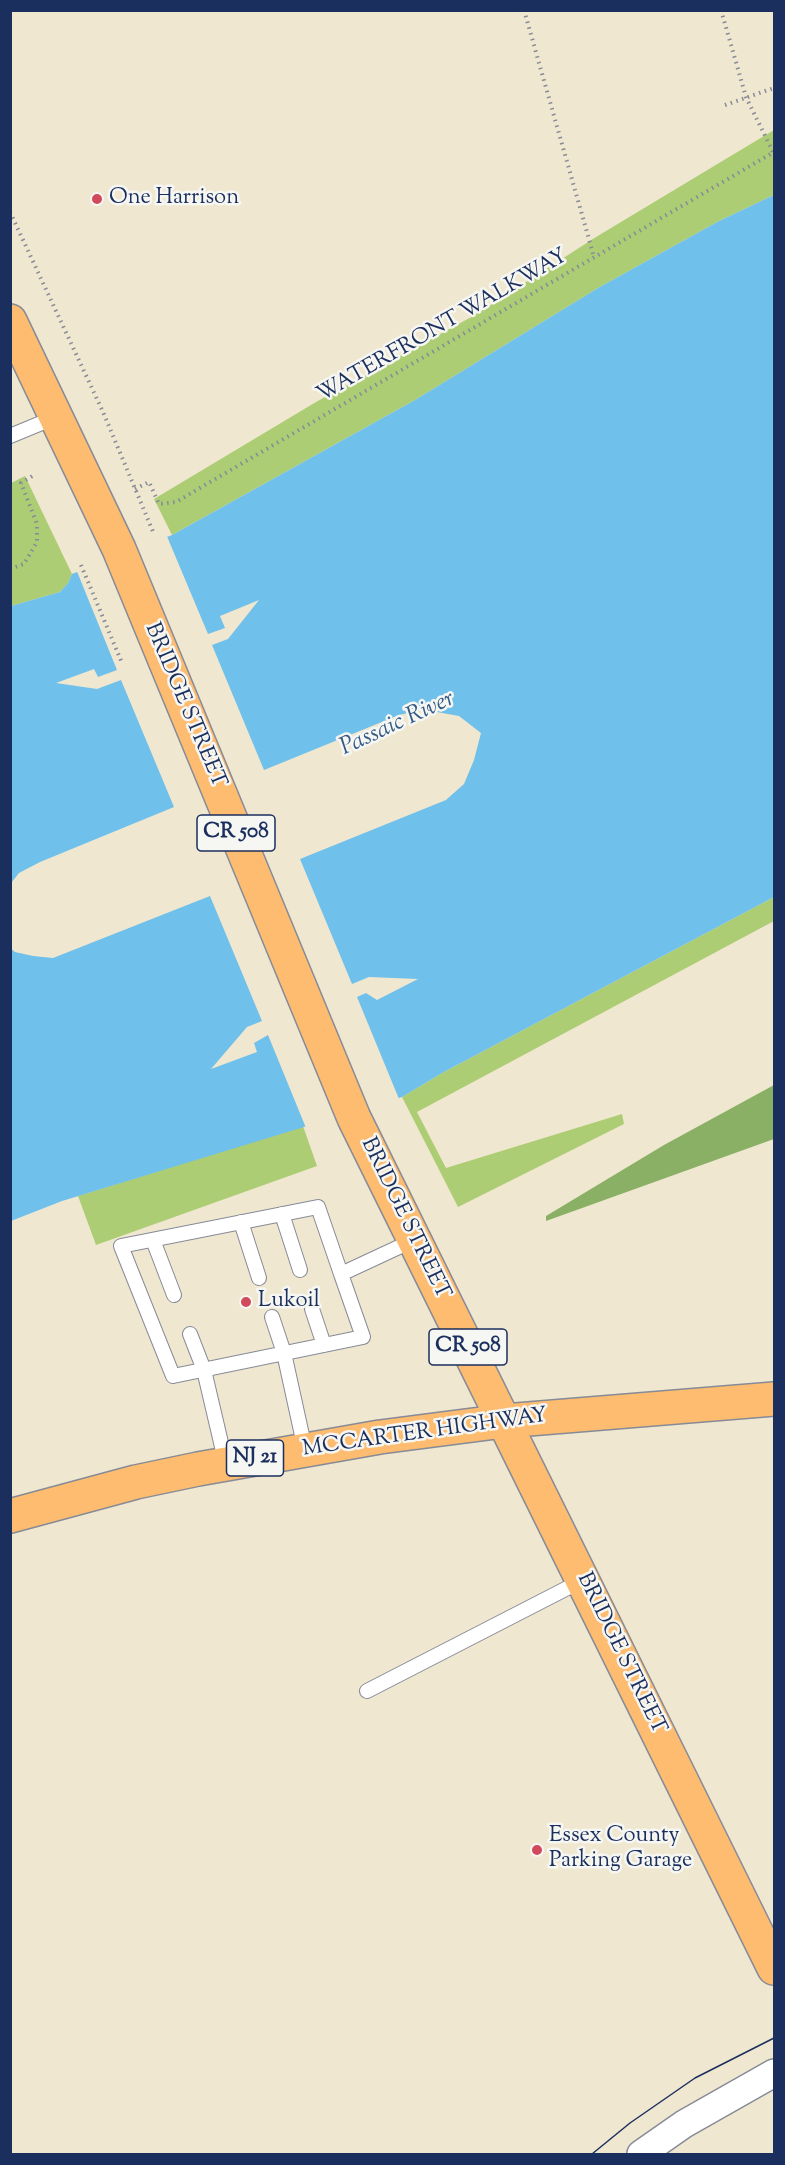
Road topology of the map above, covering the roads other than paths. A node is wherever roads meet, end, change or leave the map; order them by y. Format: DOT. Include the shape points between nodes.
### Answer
graph roads {
  1 [pos="10,321"];
  2 [pos="56,417"];
  3 [pos="10,436"];
  4 [pos="282,1214"];
  5 [pos="241,1222"];
  6 [pos="153,1240"];
  7 [pos="414,1240"];
  8 [pos="300,1270"];
  9 [pos="340,1274"];
  10 [pos="259,1278"];
  11 [pos="174,1295"];
  12 [pos="312,1309"];
  13 [pos="272,1317"];
  14 [pos="190,1334"];
  15 [pos="324,1345"];
  16 [pos="284,1353"];
  17 [pos="204,1370"];
  18 [pos="774,1399"];
  19 [pos="504,1421"];
  20 [pos="304,1449"];
  21 [pos="226,1464"];
  22 [pos="10,1516"];
  23 [pos="583,1580"];
  24 [pos="367,1691"];
  25 [pos="774,1968"];
  26 [pos="774,2073"];
  27 [pos="641,2154"];
  1 -- 2 [label="main road, CR 508"];
  2 -- 3 [label="lane"];
  2 -- 7 [label="main road, BRIDGE STREET / CR 508" via="119,549 354,1118"];
  4 -- 5 [label="lane"];
  4 -- 8 [label="lane"];
  4 -- 9 [label="lane" via="318,1206"];
  5 -- 6 [label="lane"];
  5 -- 10 [label="lane"];
  6 -- 11 [label="lane"];
  6 -- 17 [label="lane" via="121,1246 173,1376"];
  7 -- 9 [label="lane"];
  7 -- 19 [label="main road, BRIDGE STREET / CR 508"];
  9 -- 15 [label="lane" via="363,1337"];
  12 -- 15 [label="lane"];
  13 -- 16 [label="lane"];
  14 -- 17 [label="lane"];
  15 -- 16 [label="lane"];
  16 -- 17 [label="lane"];
  16 -- 20 [label="lane"];
  17 -- 21 [label="lane"];
  18 -- 19 [label="main road, MCCARTER HIGHWAY / NJ 21"];
  19 -- 20 [label="main road, MCCARTER HIGHWAY / NJ 21"];
  19 -- 23 [label="main road, BRIDGE STREET"];
  20 -- 21 [label="main road, MCCARTER HIGHWAY / NJ 21"];
  21 -- 22 [label="main road, MCCARTER HIGHWAY / NJ 21" via="136,1482"];
  23 -- 24 [label="lane"];
  23 -- 25 [label="main road, BRIDGE STREET"];
  26 -- 27 [label="street" via="684,2124"];
}
